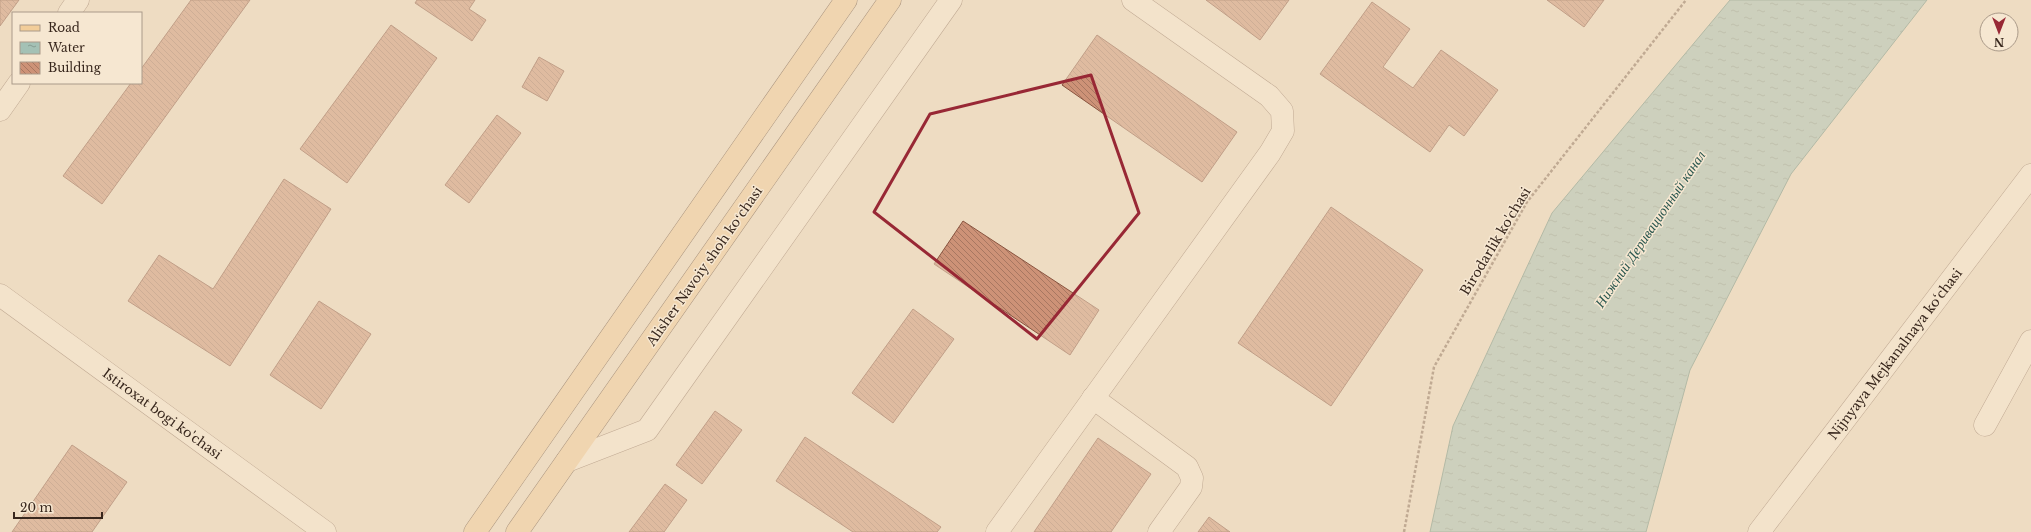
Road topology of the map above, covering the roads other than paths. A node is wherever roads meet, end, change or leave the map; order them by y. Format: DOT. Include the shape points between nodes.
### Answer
graph roads {
  1 [pos="78,0"];
  2 [pos="846,0"];
  3 [pos="890,0"];
  4 [pos="951,0"];
  5 [pos="1133,0"];
  6 [pos="70,12"];
  7 [pos="18,84"];
  8 [pos="0,110"];
  9 [pos="2031,175"];
  10 [pos="0,295"];
  11 [pos="2031,341"];
  12 [pos="1093,398"];
  13 [pos="1986,424"];
  14 [pos="567,461"];
  15 [pos="325,532"];
  16 [pos="475,532"];
  17 [pos="517,532"];
  18 [pos="997,532"];
  19 [pos="1159,532"];
  20 [pos="1759,532"];
  1 -- 6 [label="street"];
  2 -- 16 [label="main road"];
  3 -- 14 [label="main road, Alisher Navoiy shoh koʻchasi"];
  4 -- 14 [label="street" via="647,430"];
  5 -- 12 [label="street" via="1269,96 1282,111 1283,131 1266,159"];
  7 -- 8 [label="street"];
  9 -- 20 [label="street, Nijnyaya Mejkanalnaya ko‘chasi"];
  10 -- 15 [label="street, Istiroxat bogi ko'chasi"];
  11 -- 13 [label="street"];
  12 -- 18 [label="street"];
  12 -- 19 [label="street" via="1187,467 1192,478 1191,487"];
  14 -- 17 [label="main road, Alisher Navoiy shoh koʻchasi"];
}
